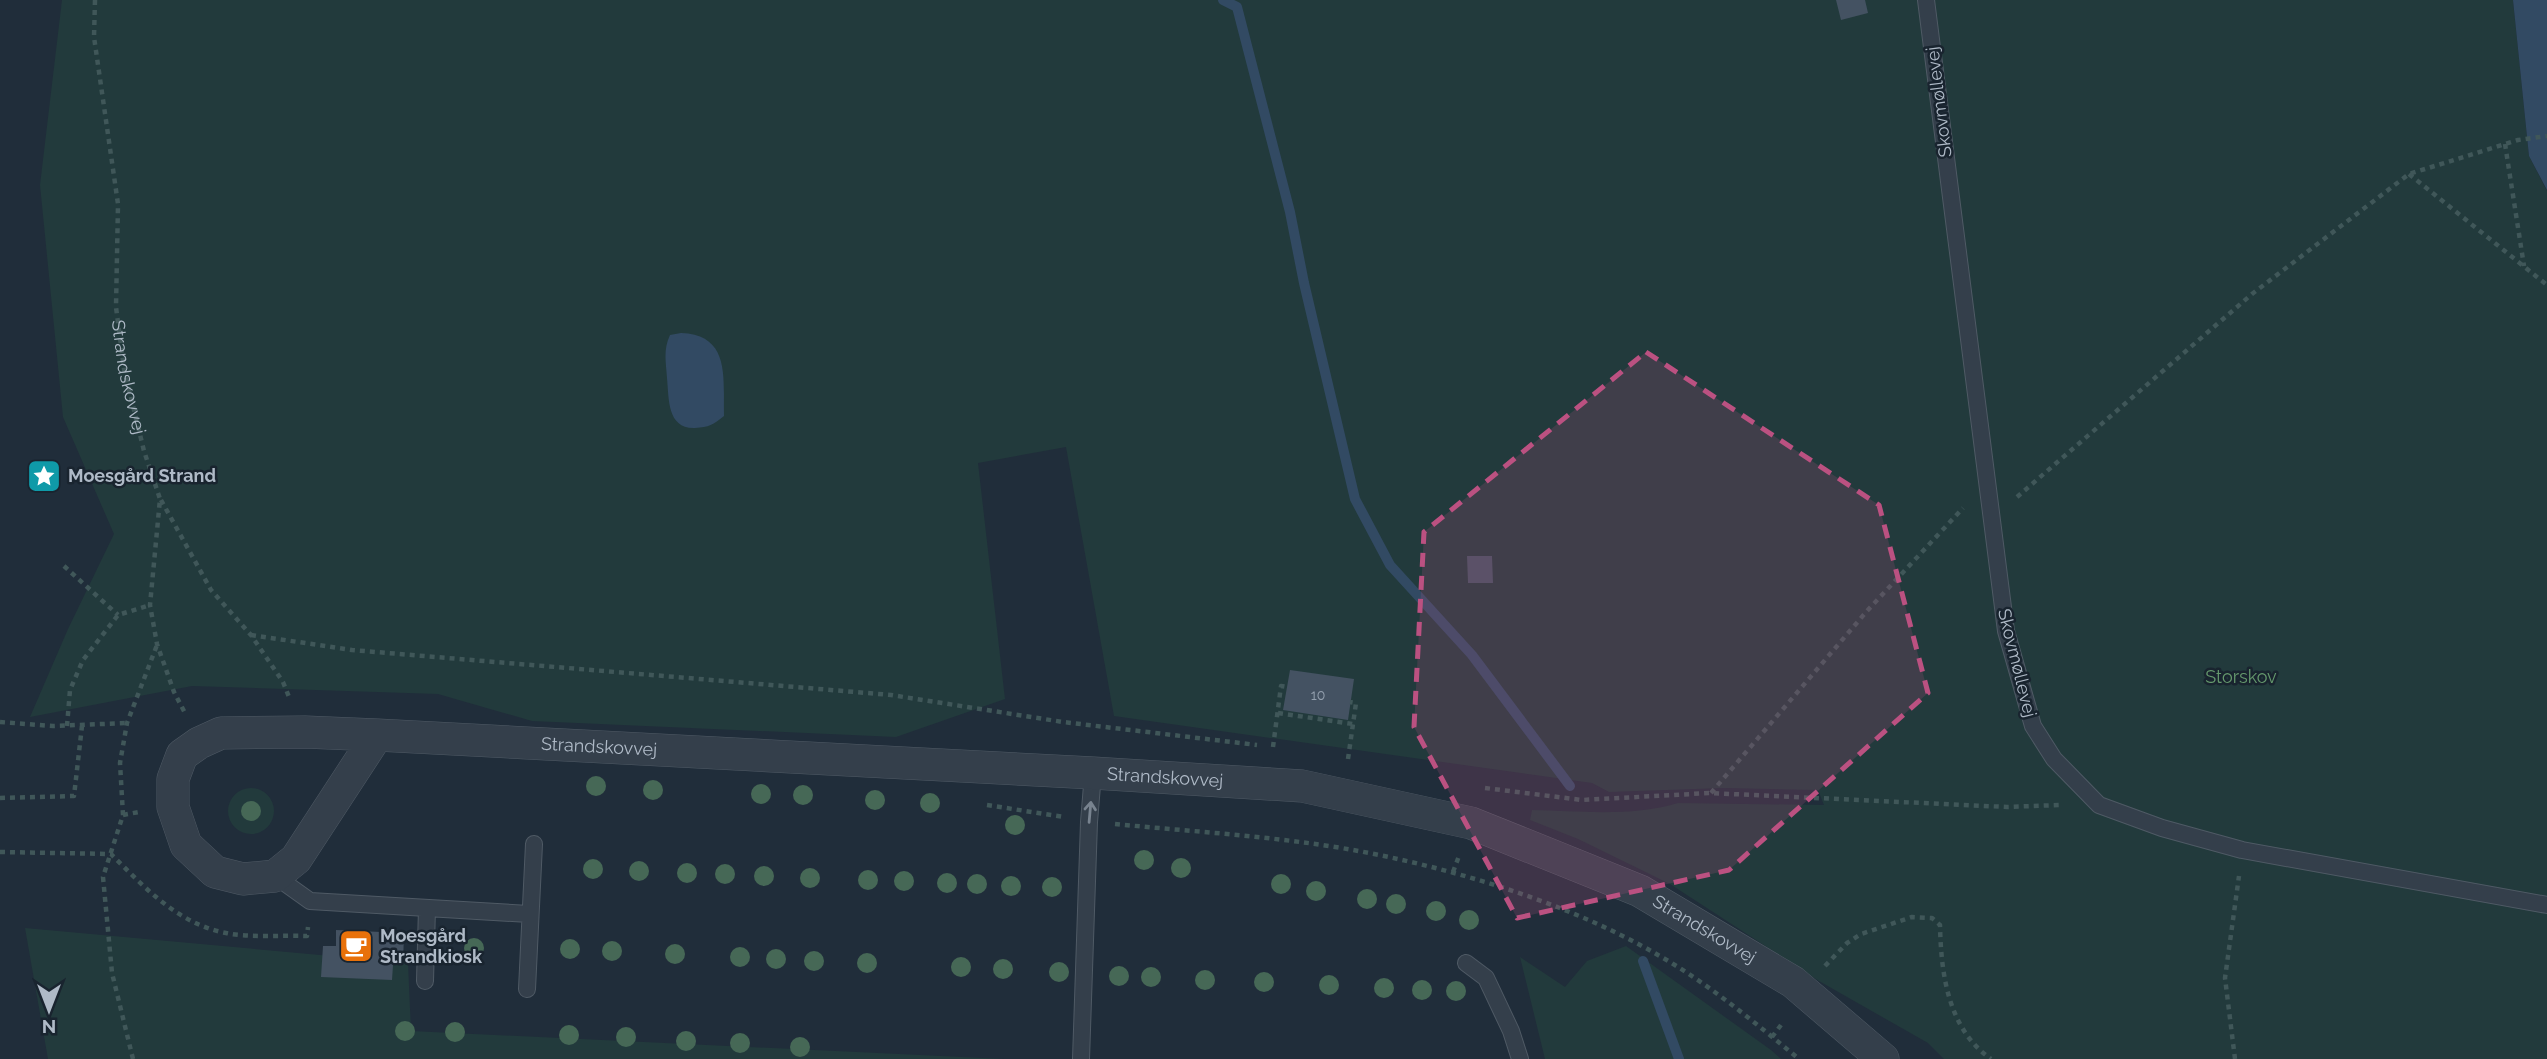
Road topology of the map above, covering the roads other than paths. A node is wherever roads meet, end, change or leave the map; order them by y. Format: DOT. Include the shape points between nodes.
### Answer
graph roads {
  1 [pos="1926,0"];
  2 [pos="377,735"];
  3 [pos="1093,773"];
  4 [pos="534,844"];
  5 [pos="275,876"];
  6 [pos="2547,905"];
  7 [pos="428,908"];
  8 [pos="529,914"];
  9 [pos="1466,963"];
  10 [pos="425,981"];
  11 [pos="527,989"];
  12 [pos="1081,1059"];
  13 [pos="1520,1059"];
  14 [pos="1883,1059"];
  1 -- 6 [label="lane, Skovmøllevej" via="2006,631 2033,726 2054,759 2099,805 2162,828 2242,850"];
  2 -- 3 [label="street, Strandskovvej"];
  2 -- 5 [label="street" via="296,859"];
  2 -- 5 [label="street, Strandskovvej" via="221,733 182,755 173,779 173,807 186,845 215,872 243,879"];
  12 -- 3 [label="lane, one-way"];
  3 -- 14 [label="street, Strandskovvej" via="1302,786 1471,824 1640,891 1793,982"];
  4 -- 8 [label="lane"];
  5 -- 7 [label="lane" via="310,901"];
  7 -- 8 [label="lane"];
  7 -- 10 [label="lane"];
  8 -- 11 [label="lane"];
  9 -- 13 [label="lane" via="1486,978"];
}
